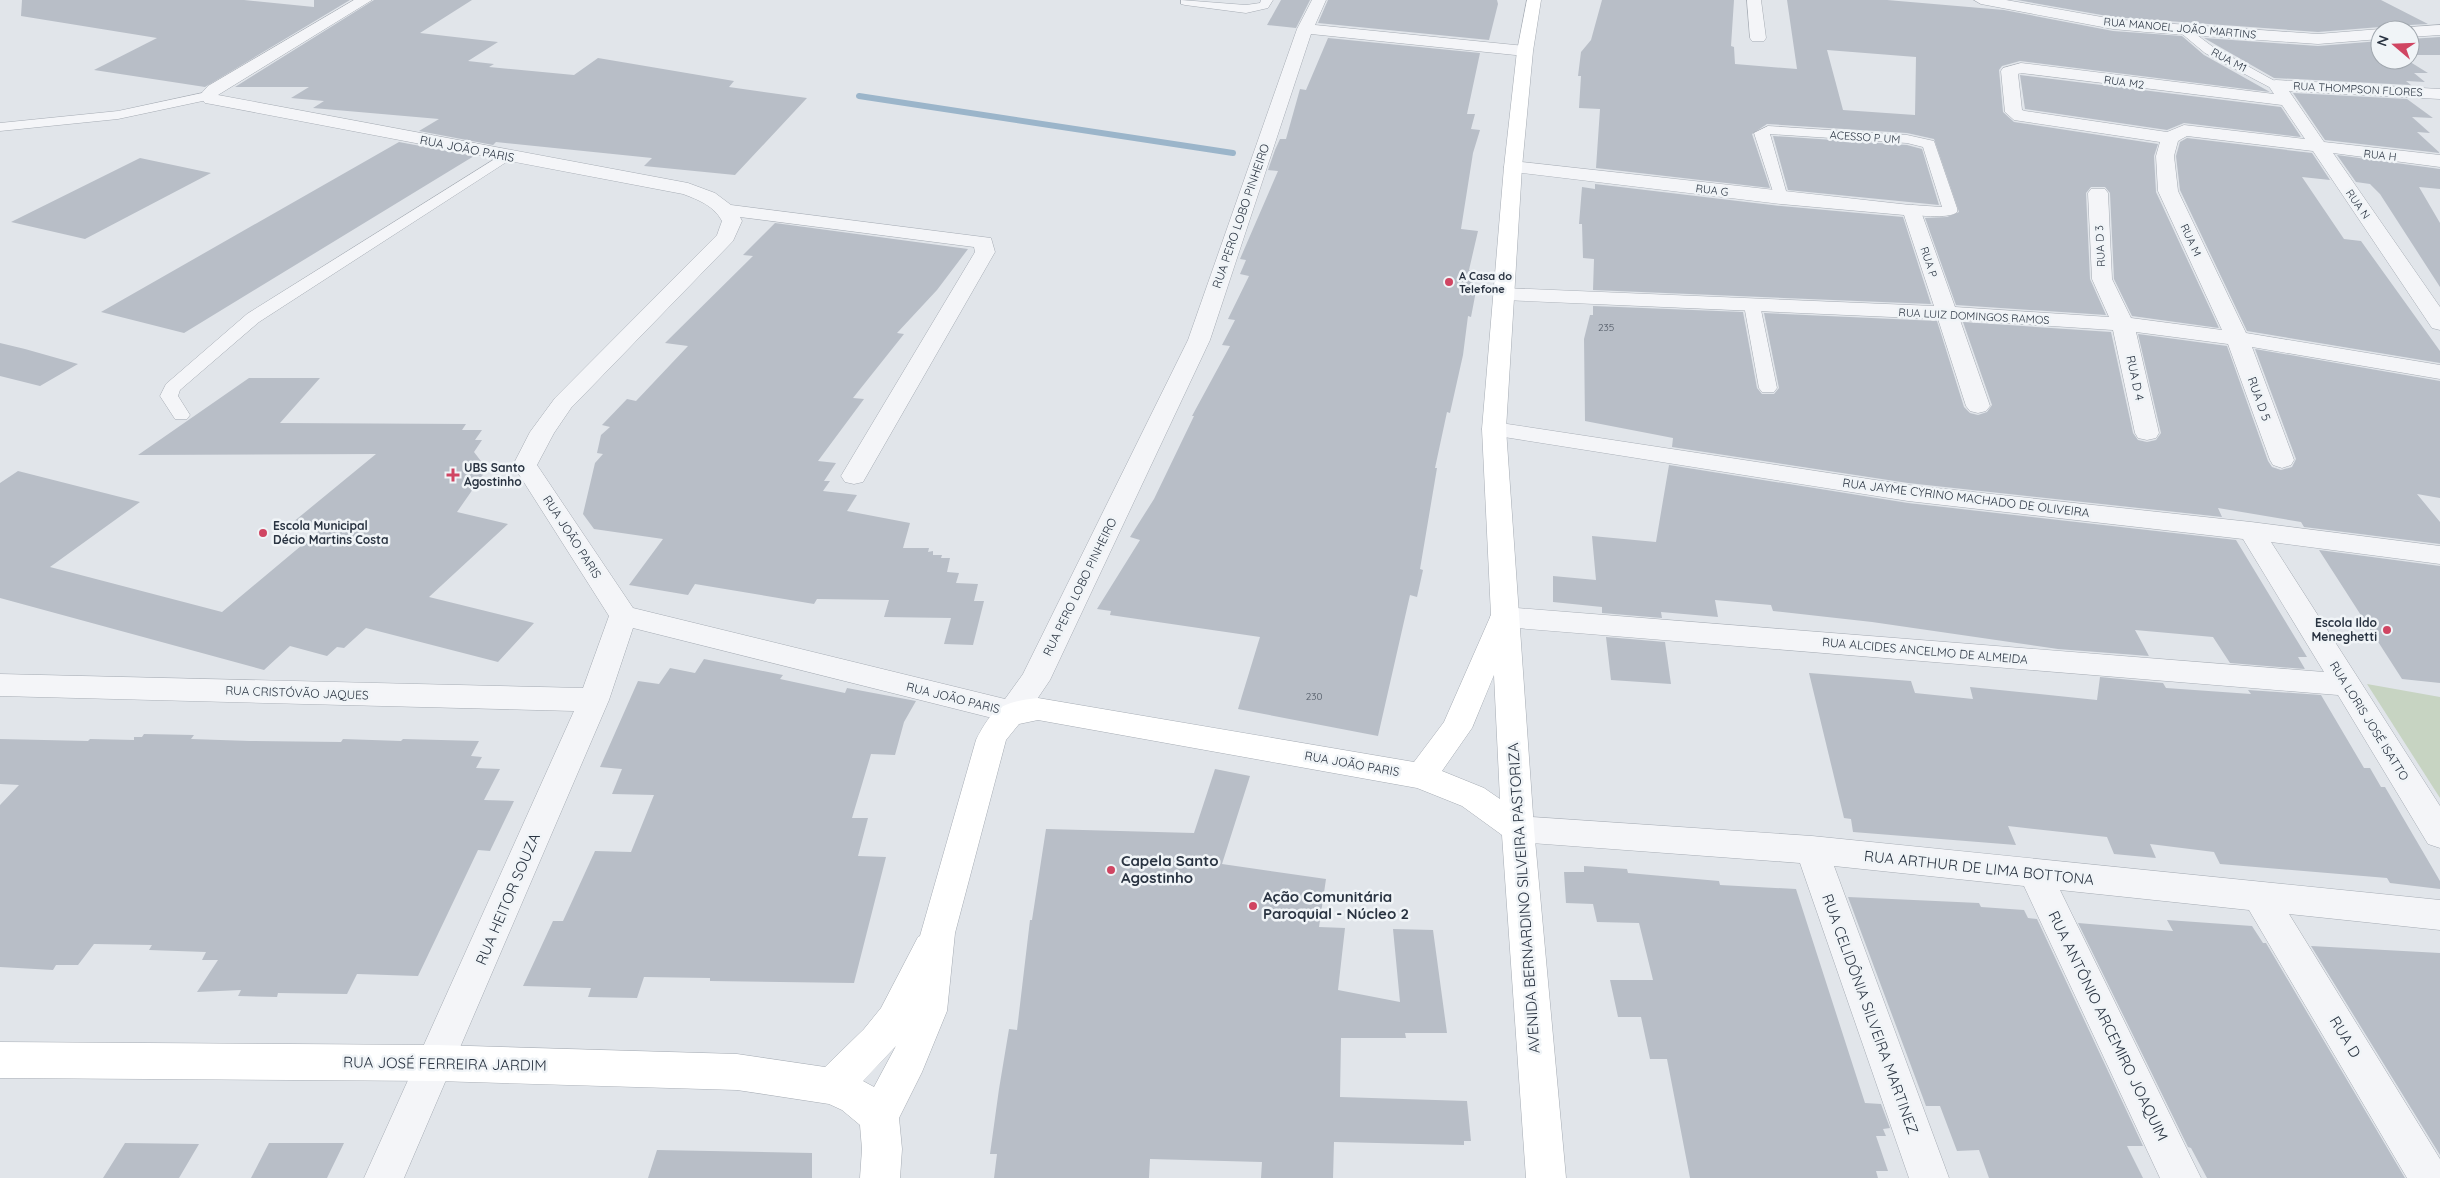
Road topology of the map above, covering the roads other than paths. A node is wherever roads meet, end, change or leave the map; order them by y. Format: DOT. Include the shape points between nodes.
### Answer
graph roads {
  1 [pos="365,0"];
  2 [pos="1268,0"];
  3 [pos="1319,0"];
  4 [pos="1534,0"];
  5 [pos="1754,0"];
  6 [pos="1981,0"];
  7 [pos="1185,2"];
  8 [pos="1305,28"];
  9 [pos="2185,30"];
  10 [pos="2440,30"];
  11 [pos="2420,31"];
  12 [pos="2370,35"];
  13 [pos="1758,38"];
  14 [pos="1524,51"];
  15 [pos="2276,85"];
  16 [pos="2440,94"];
  17 [pos="207,96"];
  18 [pos="2288,101"];
  19 [pos="0,127"];
  20 [pos="2170,138"];
  21 [pos="2319,148"];
  22 [pos="506,156"];
  23 [pos="2440,161"];
  24 [pos="1513,167"];
  25 [pos="2098,193"];
  26 [pos="1781,198"];
  27 [pos="727,210"];
  28 [pos="1912,210"];
  29 [pos="1504,294"];
  30 [pos="1752,305"];
  31 [pos="1945,314"];
  32 [pos="2440,323"];
  33 [pos="2123,324"];
  34 [pos="2236,338"];
  35 [pos="2440,372"];
  36 [pos="1768,388"];
  37 [pos="1978,406"];
  38 [pos="181,415"];
  39 [pos="1494,429"];
  40 [pos="2147,433"];
  41 [pos="2282,460"];
  42 [pos="854,476"];
  43 [pos="2251,532"];
  44 [pos="2440,555"];
  45 [pos="623,616"];
  46 [pos="1504,617"];
  47 [pos="0,685"];
  48 [pos="2346,685"];
  49 [pos="594,700"];
  50 [pos="1012,712"];
  51 [pos="1421,776"];
  52 [pos="1518,829"];
  53 [pos="2440,834"];
  54 [pos="1812,850"];
  55 [pos="2035,874"];
  56 [pos="2260,897"];
  57 [pos="2440,915"];
  58 [pos="938,933"];
  59 [pos="0,1060"];
  60 [pos="437,1063"];
  61 [pos="832,1086"];
  62 [pos="879,1116"];
  63 [pos="384,1178"];
  64 [pos="880,1178"];
  65 [pos="1546,1178"];
  66 [pos="1928,1178"];
  67 [pos="2181,1178"];
  68 [pos="2429,1178"];
  1 -- 17 [label="street"];
  2 -- 7 [label="lane" via="1264,6 1246,9"];
  3 -- 8 [label="street, RUA PERO LOBO PINHEIRO"];
  4 -- 14 [label="main road, AVENIDA BERNARDINO SILVEIRA PASTORIZA"];
  5 -- 13 [label="street"];
  6 -- 9 [label="street, RUA MANOEL JOÃO MARTINS" via="2113,24"];
  8 -- 14 [label="street"];
  8 -- 50 [label="street, RUA PERO LOBO PINHEIRO" via="1199,340 1035,680"];
  9 -- 12 [label="street, RUA MANOEL JOÃO MARTINS" via="2318,39"];
  9 -- 15 [label="lane, RUA M1" via="2209,50"];
  10 -- 11 [label="street"];
  14 -- 24 [label="main road, AVENIDA BERNARDINO SILVEIRA PASTORIZA"];
  15 -- 16 [label="street, RUA THOMPSON FLORES"];
  15 -- 18 [label="street, RUA N"];
  17 -- 19 [label="lane" via="118,115"];
  17 -- 22 [label="street, RUA JOÃO PARIS"];
  18 -- 20 [label="street, RUA M2" via="2013,68 2009,71 2014,112 2020,116"];
  18 -- 21 [label="street, RUA N"];
  20 -- 21 [label="street" via="2184,130"];
  20 -- 34 [label="street, RUA M" via="2165,156 2168,191"];
  21 -- 23 [label="street, RUA H"];
  21 -- 32 [label="street, RUA N"];
  22 -- 27 [label="street, RUA JOÃO PARIS" via="688,189 712,197"];
  22 -- 38 [label="lane" via="253,318 216,354 172,388 169,396"];
  24 -- 26 [label="street, RUA G"];
  24 -- 29 [label="main road, AVENIDA BERNARDINO SILVEIRA PASTORIZA"];
  25 -- 33 [label="street, RUA D 3" via="2102,280"];
  26 -- 28 [label="street, RUA G"];
  26 -- 28 [label="lane, ACESSO P UM" via="1761,132 1907,139 1929,144 1950,208 1949,212 1941,213"];
  27 -- 42 [label="street" via="984,242 985,252"];
  27 -- 45 [label="street, RUA JOÃO PARIS" via="732,221 726,236 563,403 542,432 525,465"];
  28 -- 31 [label="street, RUA P"];
  29 -- 30 [label="street, RUA LUIZ DOMINGOS RAMOS"];
  29 -- 39 [label="main road, AVENIDA BERNARDINO SILVEIRA PASTORIZA"];
  30 -- 31 [label="street, RUA LUIZ DOMINGOS RAMOS"];
  30 -- 36 [label="lane"];
  31 -- 33 [label="street, RUA LUIZ DOMINGOS RAMOS"];
  31 -- 37 [label="street, RUA P"];
  33 -- 34 [label="street, RUA LUIZ DOMINGOS RAMOS"];
  33 -- 40 [label="street, RUA D 4"];
  34 -- 35 [label="street, RUA LUIZ DOMINGOS RAMOS"];
  34 -- 41 [label="street, RUA D 5"];
  39 -- 43 [label="street, RUA JAYME CYRINO MACHADO DE OLIVEIRA" via="1908,493"];
  39 -- 46 [label="main road, AVENIDA BERNARDINO SILVEIRA PASTORIZA"];
  43 -- 44 [label="street, RUA JAYME CYRINO MACHADO DE OLIVEIRA"];
  43 -- 48 [label="street, RUA LORIS JOSÉ ISATTO"];
  45 -- 49 [label="street, RUA HEITOR SOUZA"];
  45 -- 50 [label="street, RUA JOÃO PARIS"];
  46 -- 48 [label="street, RUA ALCIDES ANCELMO DE ALMEIDA"];
  46 -- 51 [label="main road, AVENIDA BERNARDINO SILVEIRA PASTORIZA" via="1457,728"];
  46 -- 52 [label="main road, AVENIDA BERNARDINO SILVEIRA PASTORIZA"];
  47 -- 49 [label="street, RUA CRISTÓVÃO JAQUES"];
  48 -- 53 [label="street, RUA LORIS JOSÉ ISATTO"];
  49 -- 60 [label="street, RUA HEITOR SOUZA"];
  50 -- 51 [label="main road, RUA JOÃO PARIS" via="1038,709"];
  50 -- 58 [label="main road, RUA PERO LOBO PINHEIRO" via="998,725 991,740"];
  51 -- 52 [label="main road, RUA JOÃO PARIS" via="1473,797"];
  52 -- 54 [label="street, RUA ARTHUR DE LIMA BOTTONA"];
  52 -- 65 [label="main road, AVENIDA BERNARDINO SILVEIRA PASTORIZA"];
  54 -- 55 [label="street, RUA ARTHUR DE LIMA BOTTONA"];
  54 -- 66 [label="street, RUA CELIDÔNIA SILVEIRA MARTINEZ"];
  55 -- 56 [label="street, RUA ARTHUR DE LIMA BOTTONA"];
  55 -- 67 [label="street, RUA ANTÔNIO ARCEMIRO JOAQUIM"];
  56 -- 57 [label="street, RUA ARTHUR DE LIMA BOTTONA"];
  56 -- 68 [label="street, RUA D"];
  58 -- 61 [label="main road" via="894,1020"];
  58 -- 62 [label="main road, RUA PERO LOBO PINHEIRO" via="929,1011 910,1059"];
  59 -- 60 [label="main road, RUA JOSÉ FERREIRA JARDIM"];
  60 -- 61 [label="main road, RUA JOSÉ FERREIRA JARDIM" via="737,1072"];
  60 -- 63 [label="street, RUA HEITOR SOUZA"];
  61 -- 62 [label="main road, RUA JOSÉ FERREIRA JARDIM" via="856,1097"];
  62 -- 64 [label="main road"];
}
